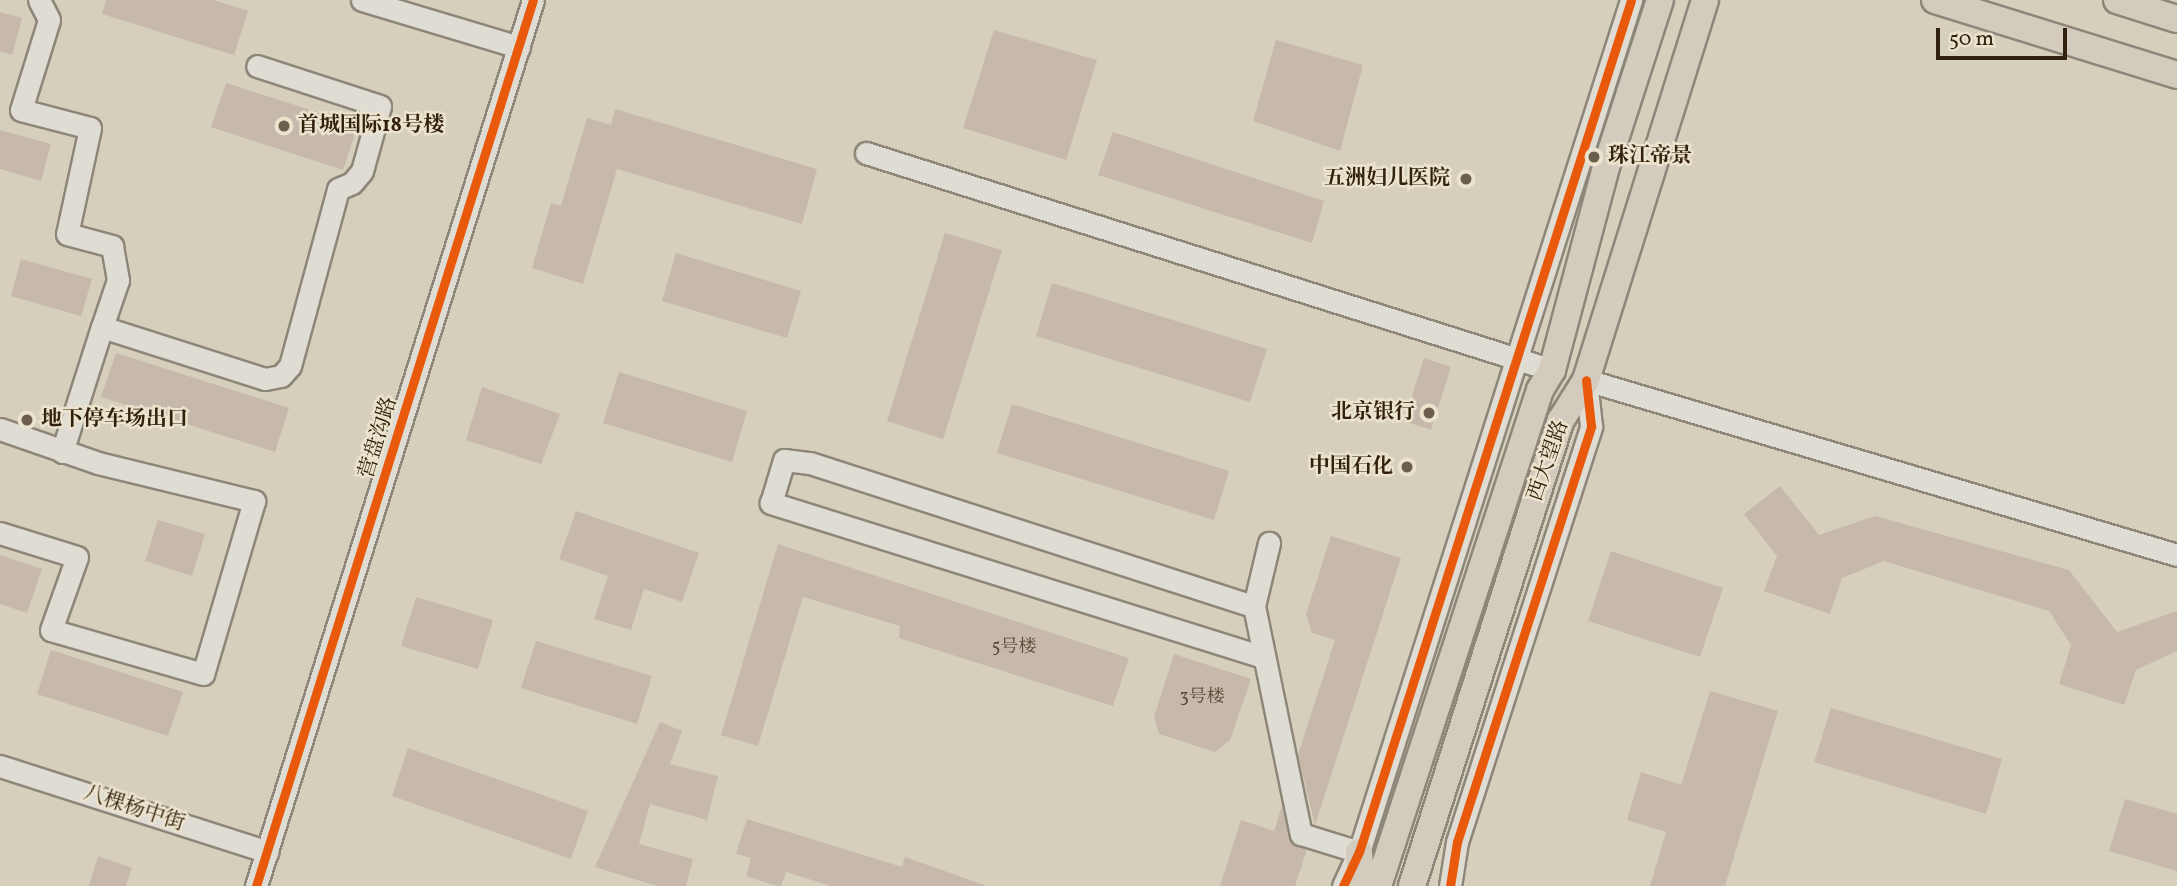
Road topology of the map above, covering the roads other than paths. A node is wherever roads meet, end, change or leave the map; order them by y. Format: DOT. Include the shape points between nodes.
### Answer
graph roads {
  1 [pos="38,0"];
  2 [pos="362,0"];
  3 [pos="533,0"];
  4 [pos="1630,0"];
  5 [pos="1660,0"];
  6 [pos="1705,0"];
  7 [pos="1935,0"];
  8 [pos="2117,0"];
  9 [pos="2177,19"];
  10 [pos="519,47"];
  11 [pos="257,66"];
  12 [pos="2177,75"];
  13 [pos="866,153"];
  14 [pos="102,327"];
  15 [pos="1515,358"];
  16 [pos="1552,370"];
  17 [pos="1586,380"];
  18 [pos="0,429"];
  19 [pos="62,452"];
  20 [pos="0,533"];
  21 [pos="1269,543"];
  22 [pos="2177,555"];
  23 [pos="1254,606"];
  24 [pos="1263,657"];
  25 [pos="0,766"];
  26 [pos="268,852"];
  27 [pos="1359,852"];
  28 [pos="256,886"];
  29 [pos="1343,886"];
  30 [pos="1362,886"];
  31 [pos="1378,886"];
  32 [pos="1412,886"];
  33 [pos="1450,886"];
  1 -- 14 [label="street" via="49,20 21,110 90,128 67,234 111,246 118,280"];
  2 -- 10 [label="street"];
  3 -- 10 [label="street, 营盘沟路"];
  4 -- 15 [label="street"];
  5 -- 16 [label="main road, 西大望路" via="1607,164"];
  6 -- 17 [label="main road, 西大望路"];
  7 -- 12 [label="main road"];
  8 -- 9 [label="main road"];
  10 -- 26 [label="street, 营盘沟路"];
  11 -- 14 [label="street" via="380,106 362,171 352,183 338,189 289,366 281,376 265,379"];
  13 -- 15 [label="street"];
  14 -- 19 [label="street"];
  15 -- 16 [label="street"];
  15 -- 27 [label="street"];
  16 -- 31 [label="main road, 西大望路" via="1540,390"];
  17 -- 22 [label="street"];
  17 -- 32 [label="main road, 西大望路" via="1561,420"];
  17 -- 33 [label="street" via="1591,426 1457,842"];
  18 -- 19 [label="street"];
  19 -- 20 [label="street" via="254,501 202,674 51,630 76,557"];
  21 -- 23 [label="street"];
  23 -- 24 [label="street"];
  23 -- 24 [label="street" via="810,463 784,460 771,503"];
  24 -- 27 [label="street" via="1301,834"];
  25 -- 26 [label="street, 八棵杨中街"];
  26 -- 28 [label="street, 营盘沟路"];
  27 -- 29 [label="street"];
  27 -- 30 [label="main road"];
}
